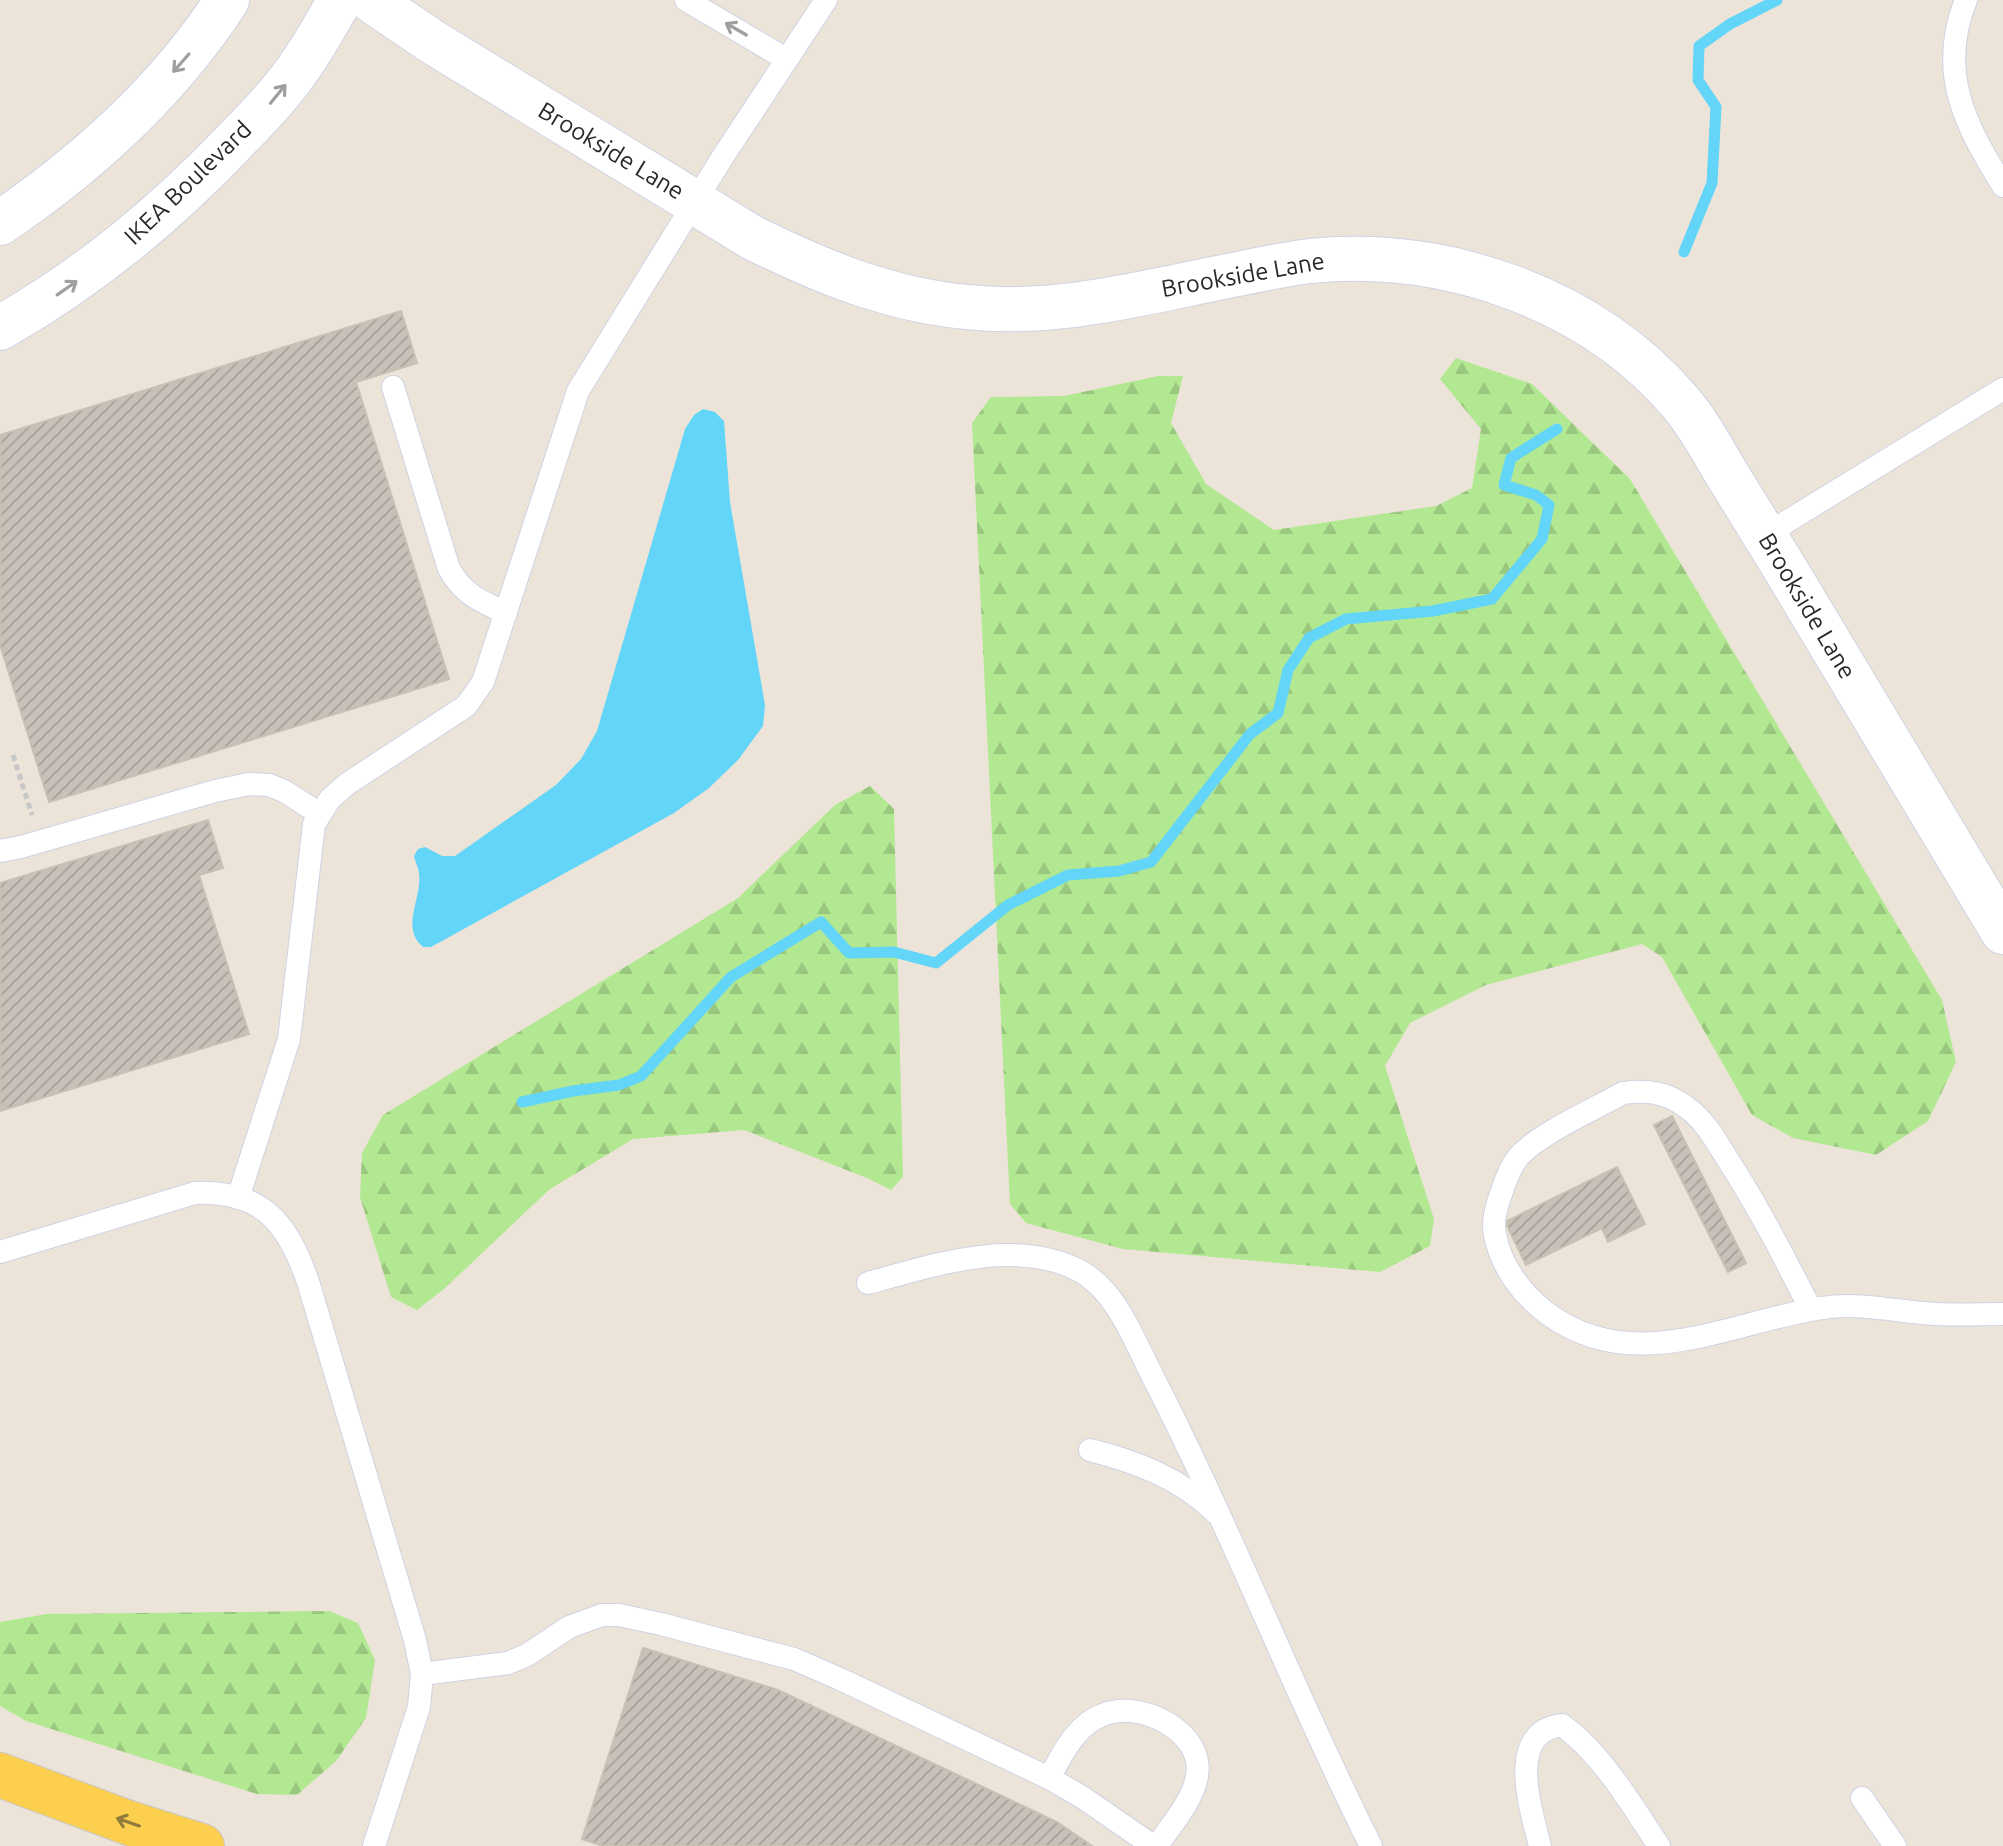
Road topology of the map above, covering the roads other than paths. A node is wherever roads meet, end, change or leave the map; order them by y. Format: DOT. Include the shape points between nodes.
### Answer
graph roads {
  1 [pos="227,0"];
  2 [pos="340,0"];
  3 [pos="371,0"];
  4 [pos="686,0"];
  5 [pos="826,0"];
  6 [pos="1966,0"];
  7 [pos="786,59"];
  8 [pos="2003,186"];
  9 [pos="695,202"];
  10 [pos="0,223"];
  11 [pos="0,328"];
  12 [pos="393,387"];
  13 [pos="2003,389"];
  14 [pos="1765,535"];
  15 [pos="506,613"];
  16 [pos="320,814"];
  17 [pos="0,851"];
  18 [pos="2003,932"];
  19 [pos="238,1198"];
  20 [pos="0,1252"];
  21 [pos="868,1283"];
  22 [pos="1811,1310"];
  23 [pos="2003,1314"];
  24 [pos="1090,1450"];
  25 [pos="1221,1518"];
  26 [pos="422,1674"];
  27 [pos="0,1775"];
  28 [pos="1049,1778"];
  29 [pos="1862,1798"];
  30 [pos="202,1846"];
  31 [pos="374,1846"];
  32 [pos="1155,1846"];
  33 [pos="1371,1846"];
  34 [pos="1540,1846"];
  35 [pos="1659,1846"];
  36 [pos="1895,1846"];
  1 -- 10 [label="street, one-way" via="151,96 88,157"];
  11 -- 2 [label="street, IKEA Boulevard, one-way" via="88,273 209,168 302,64"];
  3 -- 9 [label="street, Brookside Lane"];
  7 -- 4 [label="lane, one-way"];
  5 -- 7 [label="lane"];
  6 -- 8 [label="lane" via="1953,56 1955,81 1969,130"];
  7 -- 9 [label="lane"];
  9 -- 14 [label="street, Brookside Lane" via="753,238 849,281 970,308 1101,301 1323,260 1415,263 1493,280 1562,309 1644,365 1683,406"];
  9 -- 15 [label="lane" via="578,391"];
  12 -- 15 [label="lane" via="449,569 475,599"];
  13 -- 14 [label="lane"];
  14 -- 18 [label="street, Brookside Lane"];
  15 -- 16 [label="lane" via="483,682 466,706 347,784"];
  16 -- 17 [label="lane" via="284,791 249,784"];
  16 -- 19 [label="lane" via="311,835 289,1039"];
  19 -- 20 [label="lane" via="213,1192 180,1196"];
  19 -- 26 [label="lane" via="283,1226 299,1255"];
  21 -- 25 [label="lane" via="934,1265 1017,1255 1062,1263 1083,1273 1101,1286 1120,1314"];
  22 -- 22 [label="lane" via="1749,1192 1707,1128 1685,1105 1661,1093 1623,1093 1534,1144 1507,1175 1493,1230 1505,1265 1536,1305 1594,1339 1636,1346 1674,1342"];
  22 -- 23 [label="lane" via="1863,1305 1936,1314"];
  24 -- 25 [label="lane" via="1133,1461 1186,1487"];
  25 -- 33 [label="lane"];
  26 -- 28 [label="lane" via="508,1663 588,1618 619,1615 794,1659"];
  26 -- 31 [label="lane" via="419,1707"];
  30 -- 27 [label="main road, one-way"];
  28 -- 32 [label="lane"];
  28 -- 32 [label="lane" via="1072,1739 1102,1714 1138,1710 1158,1718 1191,1746 1198,1762 1188,1799"];
  29 -- 36 [label="lane"];
  34 -- 35 [label="lane" via="1527,1790 1527,1760 1533,1739 1549,1726 1562,1725 1581,1739"];
}
